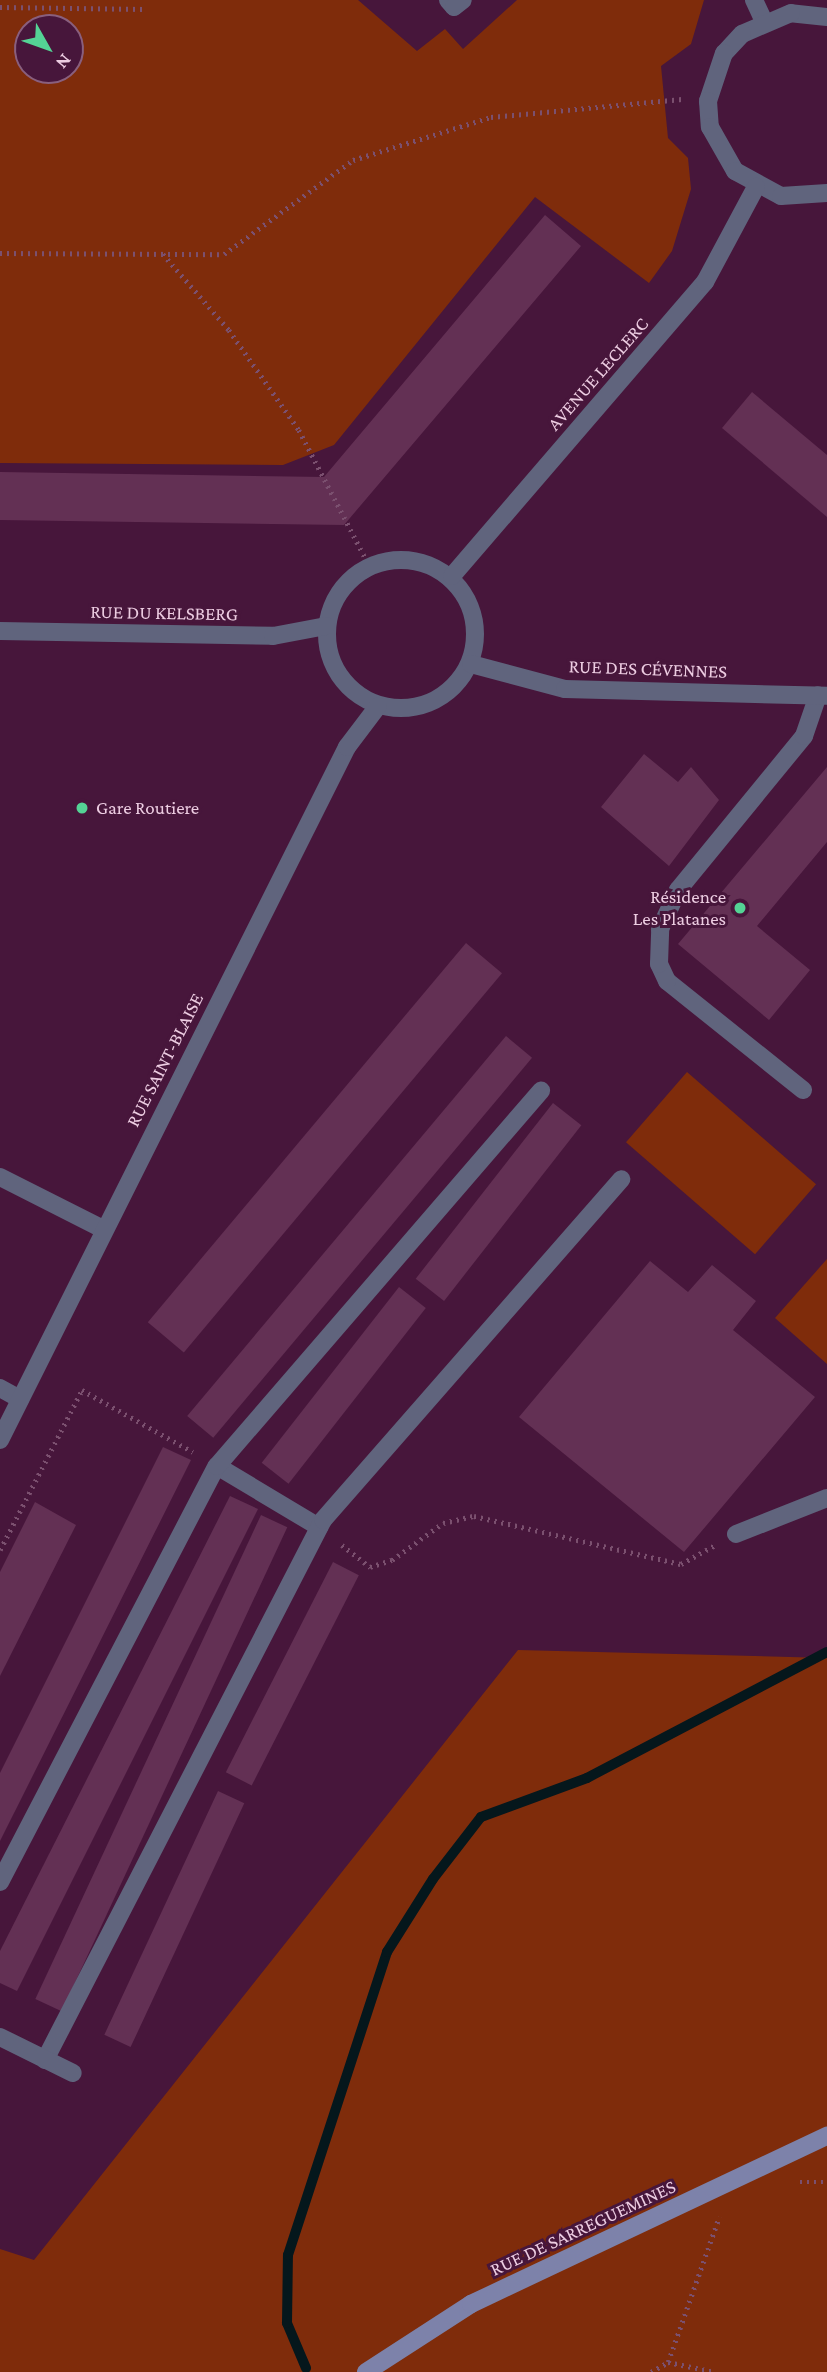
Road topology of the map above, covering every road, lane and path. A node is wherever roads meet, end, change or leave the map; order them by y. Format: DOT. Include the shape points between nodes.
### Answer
graph roads {
  1 [pos="448,0"];
  2 [pos="463,0"];
  3 [pos="754,0"];
  4 [pos="0,7"];
  5 [pos="144,9"];
  6 [pos="827,18"];
  7 [pos="764,20"];
  8 [pos="708,101"];
  9 [pos="756,187"];
  10 [pos="827,193"];
  11 [pos="0,253"];
  12 [pos="163,254"];
  13 [pos="369,565"];
  14 [pos="452,576"];
  15 [pos="326,626"];
  16 [pos="0,631"];
  17 [pos="471,664"];
  18 [pos="823,695"];
  19 [pos="378,706"];
  20 [pos="803,1090"];
  21 [pos="541,1091"];
  22 [pos="0,1177"];
  23 [pos="621,1179"];
  24 [pos="103,1228"];
  25 [pos="0,1388"];
  26 [pos="20,1399"];
  27 [pos="0,1440"];
  28 [pos="217,1466"];
  29 [pos="827,1498"];
  30 [pos="319,1527"];
  31 [pos="736,1534"];
  32 [pos="0,1550"];
  33 [pos="0,1882"];
  34 [pos="0,2037"];
  35 [pos="45,2060"];
  36 [pos="73,2073"];
  37 [pos="827,2136"];
  38 [pos="731,2181"];
  39 [pos="668,2362"];
  40 [pos="366,2372"];
  41 [pos="651,2372"];
  42 [pos="715,2372"];
  1 -- 2 [label="street" via="454,7"];
  3 -- 7 [label="street"];
  4 -- 5 [label="path"];
  6 -- 7 [label="street" via="791,13"];
  7 -- 8 [label="street" via="724,52"];
  8 -- 9 [label="street" via="720,151"];
  8 -- 12 [label="path" via="664,98 491,117 353,160 224,254"];
  9 -- 10 [label="street" via="781,196"];
  9 -- 14 [label="street, AVENUE LECLERC" via="705,282"];
  11 -- 12 [label="path"];
  12 -- 13 [label="path" via="229,330 299,430"];
  13 -- 14 [label="street" via="415,558"];
  13 -- 15 [label="street" via="341,587"];
  14 -- 17 [label="street" via="476,617"];
  15 -- 16 [label="street, RUE DU KELSBERG" via="273,636"];
  15 -- 19 [label="street" via="330,659 349,689"];
  17 -- 18 [label="street, RUE DES CÉVENNES" via="565,689"];
  17 -- 19 [label="street" via="447,694 411,709"];
  18 -- 20 [label="street" via="804,736 678,890 660,929 659,964 667,981"];
  19 -- 24 [label="street, RUE SAINT-BLAISE" via="347,747"];
  21 -- 28 [label="street"];
  22 -- 24 [label="street"];
  23 -- 30 [label="street"];
  24 -- 26 [label="street, RUE SAINT-BLAISE"];
  25 -- 26 [label="street"];
  26 -- 27 [label="street, RUE SAINT-BLAISE"];
  28 -- 30 [label="street"];
  28 -- 32 [label="path" via="82,1390"];
  28 -- 33 [label="street"];
  29 -- 31 [label="street"];
  30 -- 31 [label="path" via="370,1567 392,1560 443,1523 474,1516 681,1564"];
  30 -- 35 [label="street"];
  34 -- 35 [label="street"];
  35 -- 36 [label="street"];
  37 -- 38 [label="main road, RUE DE SARREGUEMINES"];
  38 -- 39 [label="path"];
  38 -- 40 [label="main road, RUE DE SARREGUEMINES" via="471,2304"];
  39 -- 41 [label="path"];
  39 -- 42 [label="path"];
}
